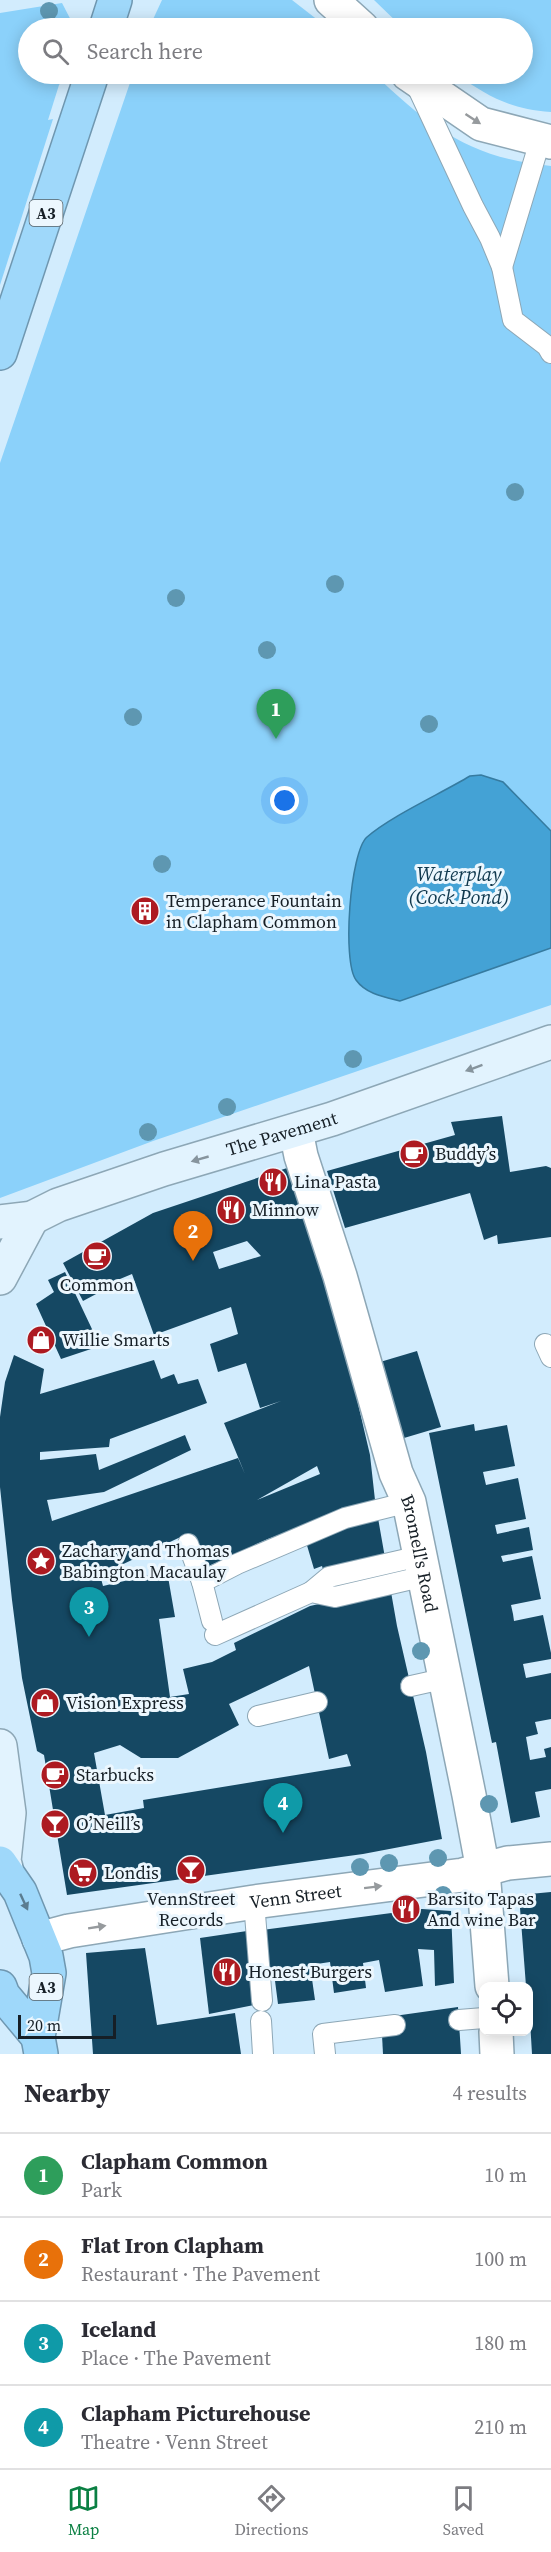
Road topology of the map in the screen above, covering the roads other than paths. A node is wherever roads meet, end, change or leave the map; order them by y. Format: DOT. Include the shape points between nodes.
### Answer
graph roads {
  1 [pos="115,0"];
  2 [pos="331,0"];
  3 [pos="109,18"];
  4 [pos="351,18"];
  5 [pos="89,84"];
  6 [pos="414,84"];
  7 [pos="421,84"];
  8 [pos="546,142"];
  9 [pos="502,267"];
  10 [pos="0,353"];
  11 [pos="551,353"];
  12 [pos="544,1054"];
  13 [pos="296,1131"];
  14 [pos="32,1218"];
  15 [pos="0,1222"];
  16 [pos="0,1278"];
  17 [pos="409,1502"];
  18 [pos="188,1544"];
  19 [pos="422,1566"];
  20 [pos="202,1582"];
  21 [pos="447,1678"];
  22 [pos="411,1686"];
  23 [pos="317,1702"];
  24 [pos="258,1716"];
  25 [pos="0,1746"];
  26 [pos="551,1859"];
  27 [pos="3,1866"];
  28 [pos="483,1870"];
  29 [pos="254,1902"];
  30 [pos="39,1939"];
  31 [pos="492,1982"];
  32 [pos="0,1987"];
  33 [pos="479,2018"];
  34 [pos="459,2020"];
  35 [pos="395,2025"];
  36 [pos="496,2036"];
  37 [pos="40,2046"];
  38 [pos="263,2054"];
  39 [pos="325,2054"];
  40 [pos="497,2054"];
  1 -- 3 [label="highway"];
  2 -- 4 [label="street"];
  5 -- 10 [label="highway, A3"];
  6 -- 9 [label="lane"];
  7 -- 8 [label="street, one-way" via="481,124"];
  8 -- 9 [label="lane"];
  9 -- 11 [label="lane" via="513,320"];
  12 -- 13 [label="main road, The Pavement, one-way" via="492,1061"];
  13 -- 14 [label="main road, The Pavement, one-way" via="164,1169 58,1205"];
  13 -- 17 [label="street, Bromell's Road" via="396,1473"];
  14 -- 15 [label="main road, The Pavement"];
  14 -- 16 [label="main road"];
  17 -- 19 [label="street, Bromell's Road"];
  17 -- 20 [label="lane" via="345,1518"];
  18 -- 20 [label="lane"];
  19 -- 20 [label="lane" via="335,1597 311,1592 214,1628"];
  19 -- 21 [label="street, Bromell's Road"];
  21 -- 22 [label="lane"];
  21 -- 28 [label="street, Bromell's Road"];
  23 -- 24 [label="lane"];
  25 -- 27 [label="main road" via="9,1813"];
  26 -- 28 [label="street, Venn Street"];
  27 -- 30 [label="highway, A3, one-way" via="20,1892"];
  29 -- 28 [label="street, Venn Street, one-way"];
  28 -- 31 [label="street, Bromell's Road"];
  30 -- 29 [label="street, Venn Street, one-way"];
  29 -- 38 [label="lane"];
  30 -- 37 [label="highway, A3" via="49,1972"];
  32 -- 37 [label="highway, A3"];
  33 -- 34 [label="lane"];
  35 -- 39 [label="lane" via="323,2034"];
  36 -- 40 [label="street"];
}
